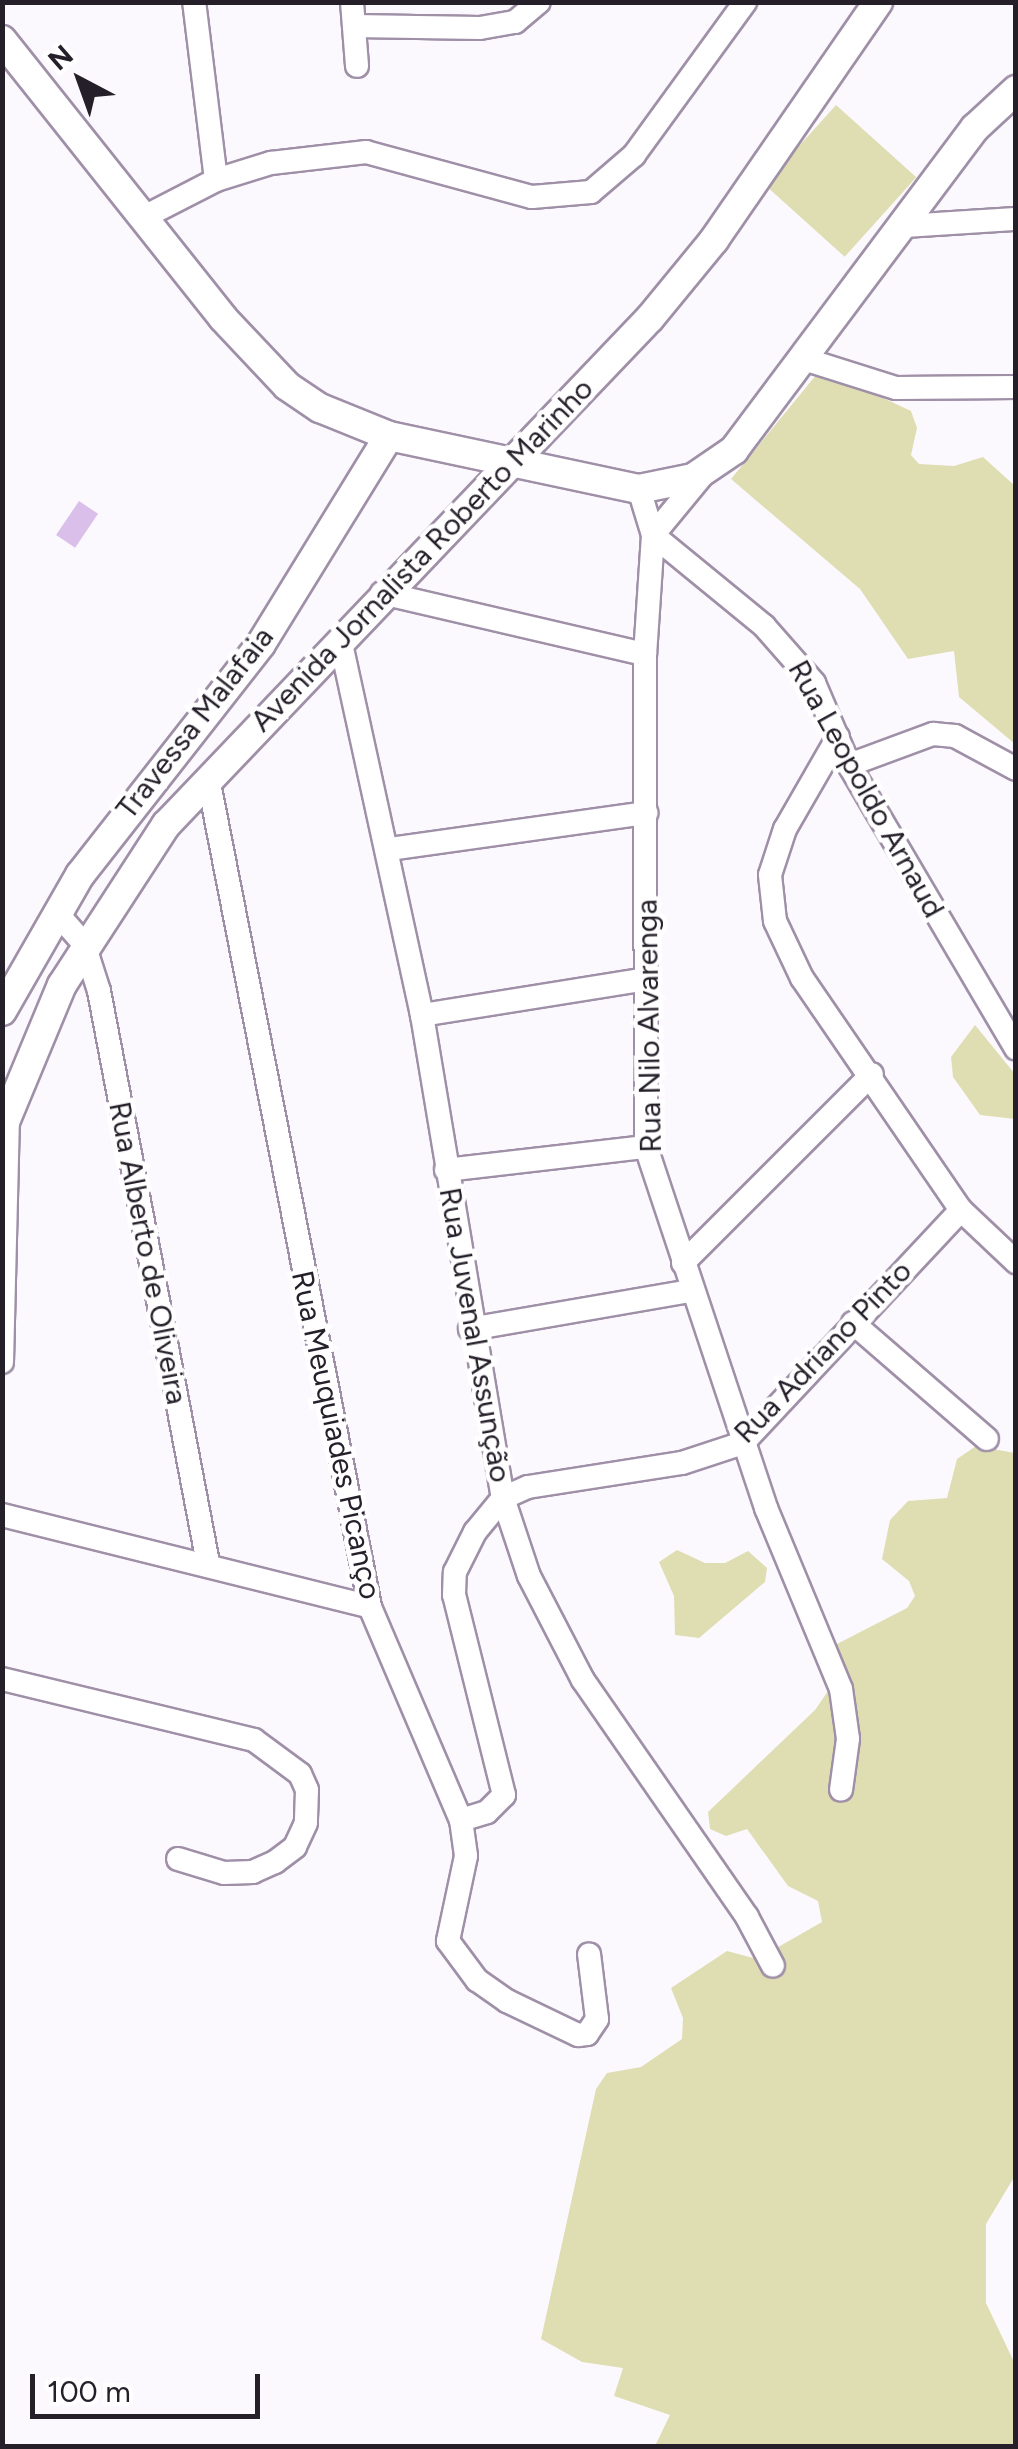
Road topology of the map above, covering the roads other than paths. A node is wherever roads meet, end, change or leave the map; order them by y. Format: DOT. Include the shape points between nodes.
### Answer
graph roads {
  1 [pos="194,2"];
  2 [pos="538,2"];
  3 [pos="745,2"];
  4 [pos="878,2"];
  5 [pos="353,14"];
  6 [pos="2,40"];
  7 [pos="358,66"];
  8 [pos="1016,90"];
  9 [pos="216,180"];
  10 [pos="146,216"];
  11 [pos="1016,219"];
  12 [pos="904,226"];
  13 [pos="807,360"];
  14 [pos="1016,387"];
  15 [pos="390,436"];
  16 [pos="508,465"];
  17 [pos="705,472"];
  18 [pos="639,490"];
  19 [pos="653,536"];
  20 [pos="382,593"];
  21 [pos="340,640"];
  22 [pos="645,654"];
  23 [pos="838,737"];
  24 [pos="849,764"];
  25 [pos="1016,769"];
  26 [pos="208,778"];
  27 [pos="646,813"];
  28 [pos="389,849"];
  29 [pos="56,912"];
  30 [pos="84,944"];
  31 [pos="646,979"];
  32 [pos="2,1011"];
  33 [pos="422,1016"];
  34 [pos="1016,1049"];
  35 [pos="872,1074"];
  36 [pos="5,1121"];
  37 [pos="646,1147"];
  38 [pos="446,1170"];
  39 [pos="961,1210"];
  40 [pos="1016,1262"];
  41 [pos="684,1263"];
  42 [pos="691,1291"];
  43 [pos="854,1323"];
  44 [pos="470,1329"];
  45 [pos="2,1362"];
  46 [pos="987,1439"];
  47 [pos="743,1443"];
  48 [pos="504,1498"];
  49 [pos="2,1515"];
  50 [pos="208,1563"];
  51 [pos="370,1607"];
  52 [pos="2,1679"];
  53 [pos="842,1790"];
  54 [pos="461,1820"];
  55 [pos="178,1859"];
  56 [pos="589,1954"];
  57 [pos="774,1966"];
  1 -- 9 [label="street"];
  2 -- 5 [label="street" via="515,22 480,28"];
  3 -- 9 [label="street" via="634,155 591,192 532,196 366,152 271,163"];
  4 -- 16 [label="main road, Avenida Jornalista Roberto Marinho" via="714,240 650,318"];
  5 -- 7 [label="street"];
  6 -- 10 [label="main road"];
  8 -- 12 [label="main road" via="974,128"];
  9 -- 10 [label="street"];
  10 -- 15 [label="main road" via="223,318 287,386 320,408"];
  11 -- 12 [label="street"];
  12 -- 13 [label="main road"];
  13 -- 14 [label="street" via="880,386"];
  13 -- 17 [label="main road" via="753,430"];
  15 -- 16 [label="main road"];
  15 -- 29 [label="main road, Travessa Malafaia" via="261,644 115,825"];
  16 -- 18 [label="main road"];
  16 -- 20 [label="main road, Avenida Jornalista Roberto Marinho"];
  17 -- 18 [label="main road"];
  17 -- 19 [label="street"];
  18 -- 19 [label="street, Rua Nilo Alvarenga"];
  19 -- 22 [label="street, Rua Nilo Alvarenga"];
  19 -- 23 [label="street, Rua Leopoldo Arnaud" via="790,650"];
  20 -- 21 [label="main road, Avenida Jornalista Roberto Marinho"];
  20 -- 22 [label="street"];
  21 -- 26 [label="main road, Avenida Jornalista Roberto Marinho"];
  21 -- 28 [label="street, Rua Juvenal Assunção"];
  22 -- 27 [label="street, Rua Nilo Alvarenga"];
  23 -- 24 [label="street, Rua Leopoldo Arnaud"];
  23 -- 35 [label="street" via="785,829 770,875 775,921 802,978"];
  24 -- 25 [label="street" via="933,734 955,736"];
  24 -- 34 [label="street, Rua Leopoldo Arnaud"];
  26 -- 30 [label="main road, Avenida Jornalista Roberto Marinho" via="138,861"];
  26 -- 51 [label="street, Rua Meuquiades Picanço"];
  27 -- 28 [label="street"];
  27 -- 31 [label="street, Rua Nilo Alvarenga"];
  28 -- 33 [label="street, Rua Juvenal Assunção"];
  29 -- 30 [label="street"];
  29 -- 32 [label="main road, Travessa Malafaia"];
  30 -- 36 [label="main road, Avenida Jornalista Roberto Marinho"];
  30 -- 50 [label="street, Rua Alberto de Oliveira" via="99,991"];
  31 -- 33 [label="street"];
  31 -- 37 [label="street, Rua Nilo Alvarenga"];
  33 -- 38 [label="street, Rua Juvenal Assunção"];
  35 -- 39 [label="street"];
  35 -- 41 [label="street"];
  36 -- 45 [label="street"];
  37 -- 38 [label="street"];
  37 -- 41 [label="street, Rua Nilo Alvarenga"];
  38 -- 44 [label="street, Rua Juvenal Assunção"];
  39 -- 40 [label="street"];
  39 -- 43 [label="street, Rua Adriano Pinto"];
  41 -- 42 [label="street, Rua Nilo Alvarenga"];
  42 -- 44 [label="street"];
  42 -- 47 [label="street, Rua Nilo Alvarenga"];
  43 -- 46 [label="street"];
  43 -- 47 [label="street, Rua Adriano Pinto"];
  44 -- 48 [label="street, Rua Juvenal Assunção"];
  47 -- 48 [label="street, Rua Adriano Pinto" via="682,1463 555,1481"];
  47 -- 53 [label="street, Rua Nilo Alvarenga" via="830,1652 846,1711"];
  48 -- 54 [label="street" via="460,1556 454,1595 504,1795 487,1812"];
  48 -- 57 [label="street, Rua Juvenal Assunção" via="553,1629"];
  49 -- 50 [label="street"];
  50 -- 51 [label="street"];
  51 -- 54 [label="street, Rua Meuquiades Picanço"];
  52 -- 55 [label="street" via="254,1740 300,1774 306,1823 275,1862 253,1872 224,1872"];
  54 -- 56 [label="street, Rua Meuquiades Picanço" via="466,1856 448,1941 477,1980 566,2032 587,2034 597,2018"];
}
